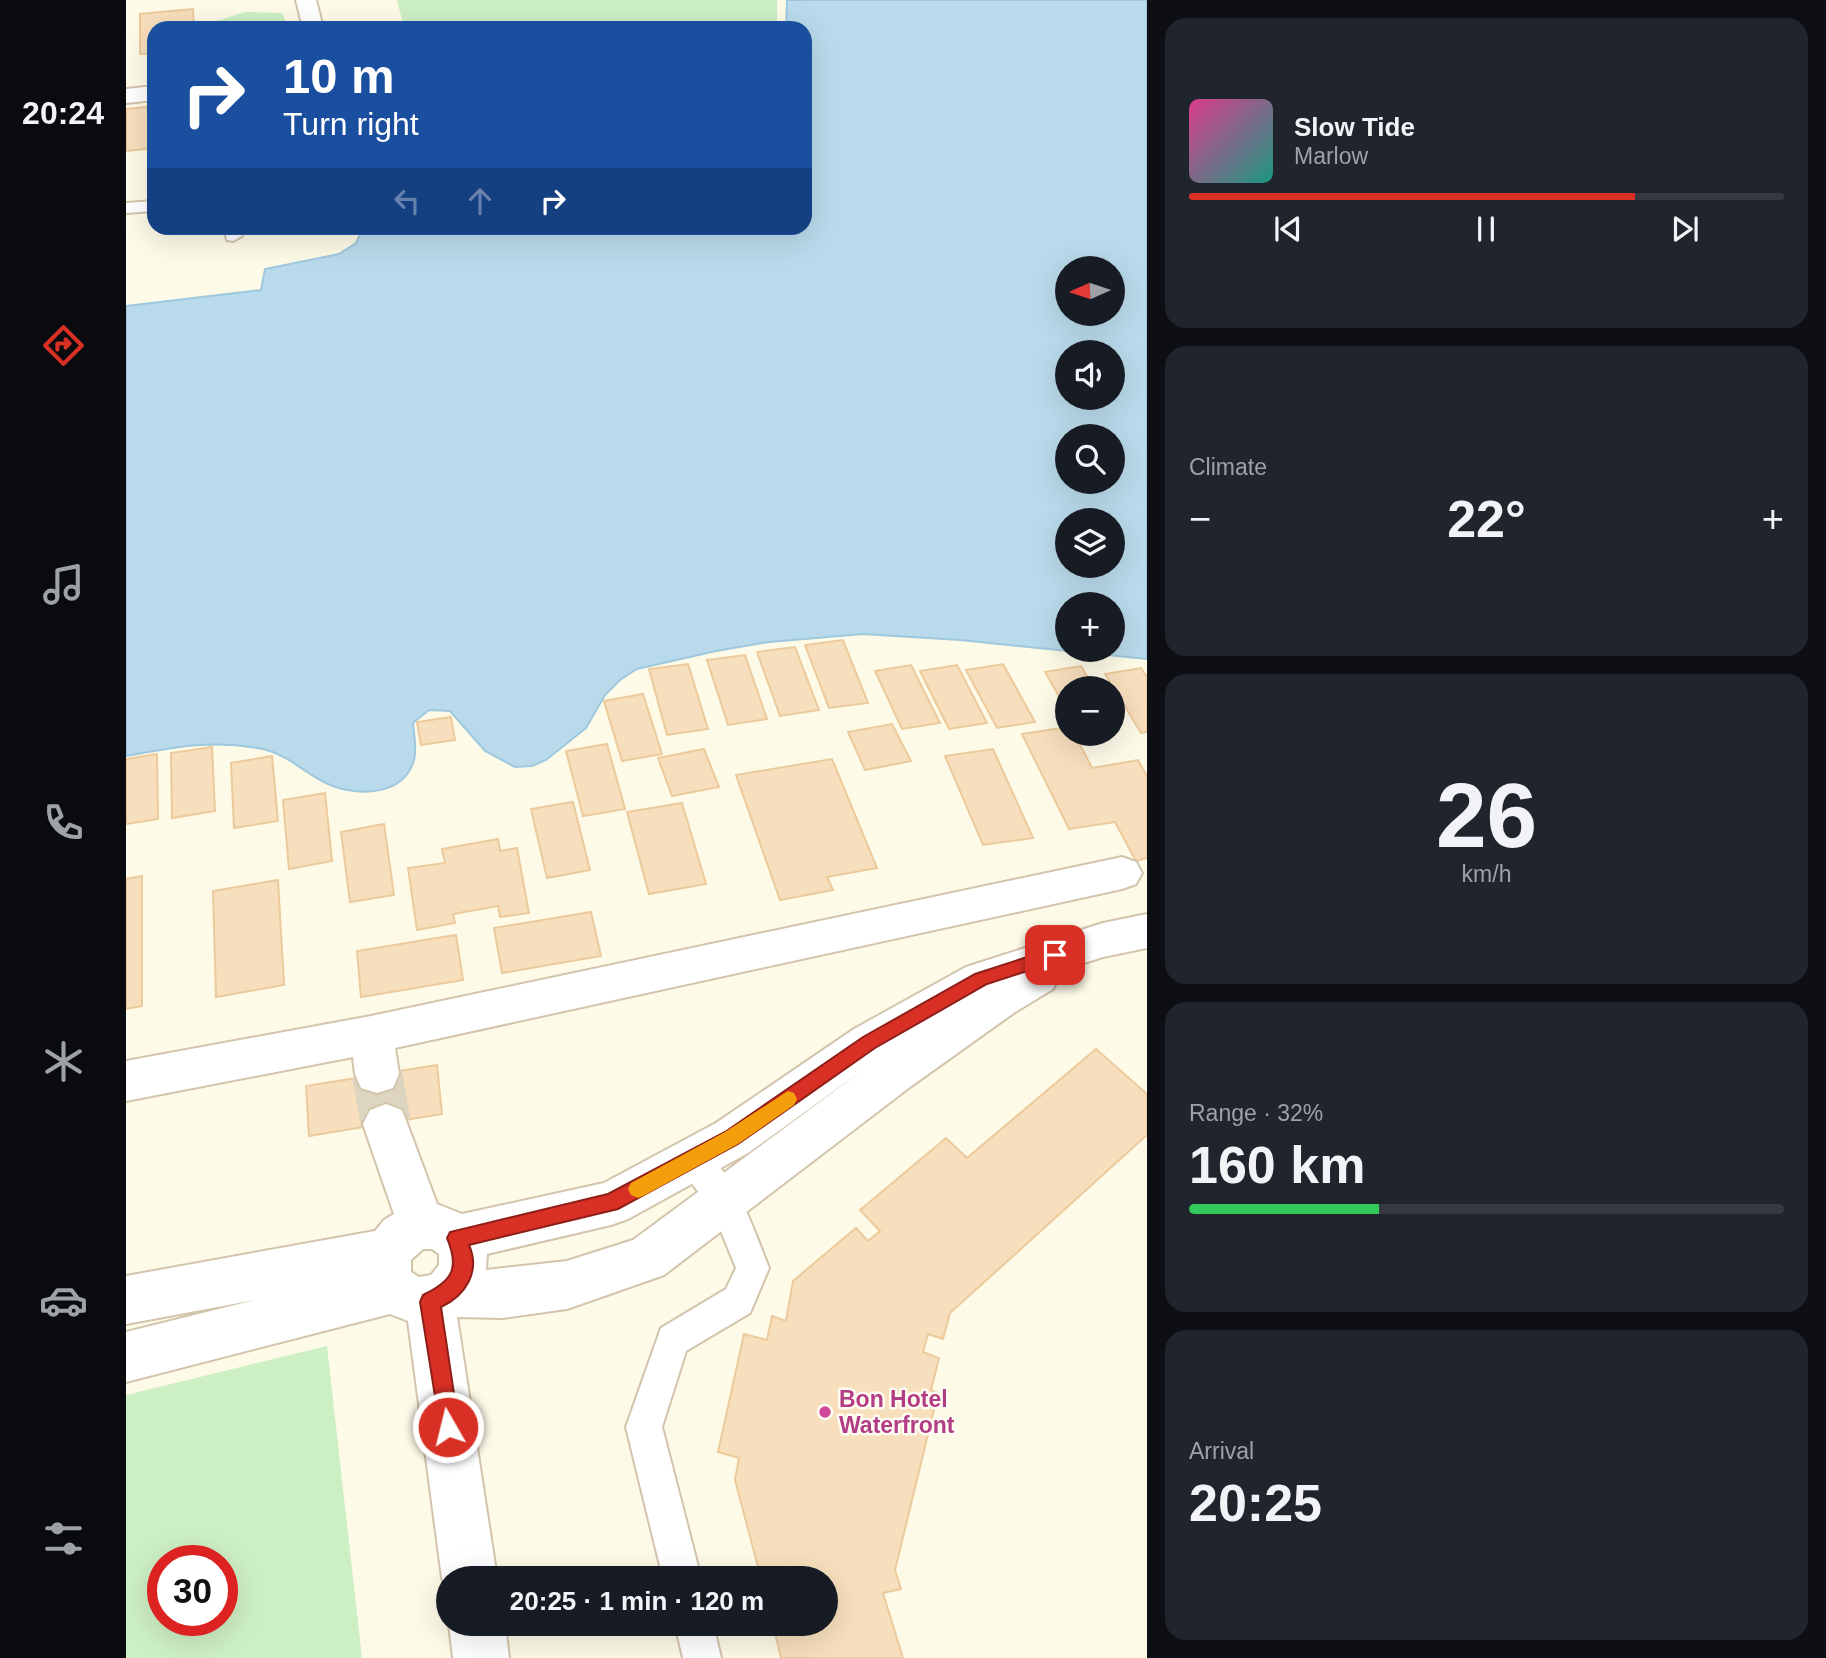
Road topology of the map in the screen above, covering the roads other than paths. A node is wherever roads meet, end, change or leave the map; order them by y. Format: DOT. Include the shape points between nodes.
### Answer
graph roads {
  1 [pos="306,0"];
  2 [pos="311,21"];
  3 [pos="147,94"];
  4 [pos="126,96"];
  5 [pos="147,206"];
  6 [pos="126,208"];
  7 [pos="1122,873"];
  8 [pos="1147,931"];
  9 [pos="1103,940"];
  10 [pos="126,1081"];
  11 [pos="386,1124"];
  12 [pos="693,1161"];
  13 [pos="724,1199"];
  14 [pos="423,1267"];
  15 [pos="126,1300"];
  16 [pos="126,1357"];
  17 [pos="468,1566"];
  18 [pos="679,1566"];
  19 [pos="478,1636"];
  20 [pos="697,1636"];
  21 [pos="481,1658"];
  22 [pos="702,1658"];
  1 -- 2 [label="street"];
  3 -- 4 [label="street"];
  5 -- 6 [label="lane"];
  7 -- 10 [label="street" via="374,1054"];
  8 -- 9 [label="street"];
  9 -- 12 [label="street" via="981,979 869,1042"];
  9 -- 13 [label="street" via="1000,999"];
  11 -- 14 [label="street"];
  12 -- 13 [label="lane"];
  12 -- 14 [label="street" via="611,1203"];
  13 -- 14 [label="street" via="647,1259 567,1285 503,1294"];
  13 -- 18 [label="lane" via="753,1268 738,1301 673,1340 643,1427"];
  14 -- 15 [label="street"];
  14 -- 16 [label="street"];
  14 -- 17 [label="street"];
  19 -- 21 [label="street"];
  20 -- 22 [label="lane"];
}
